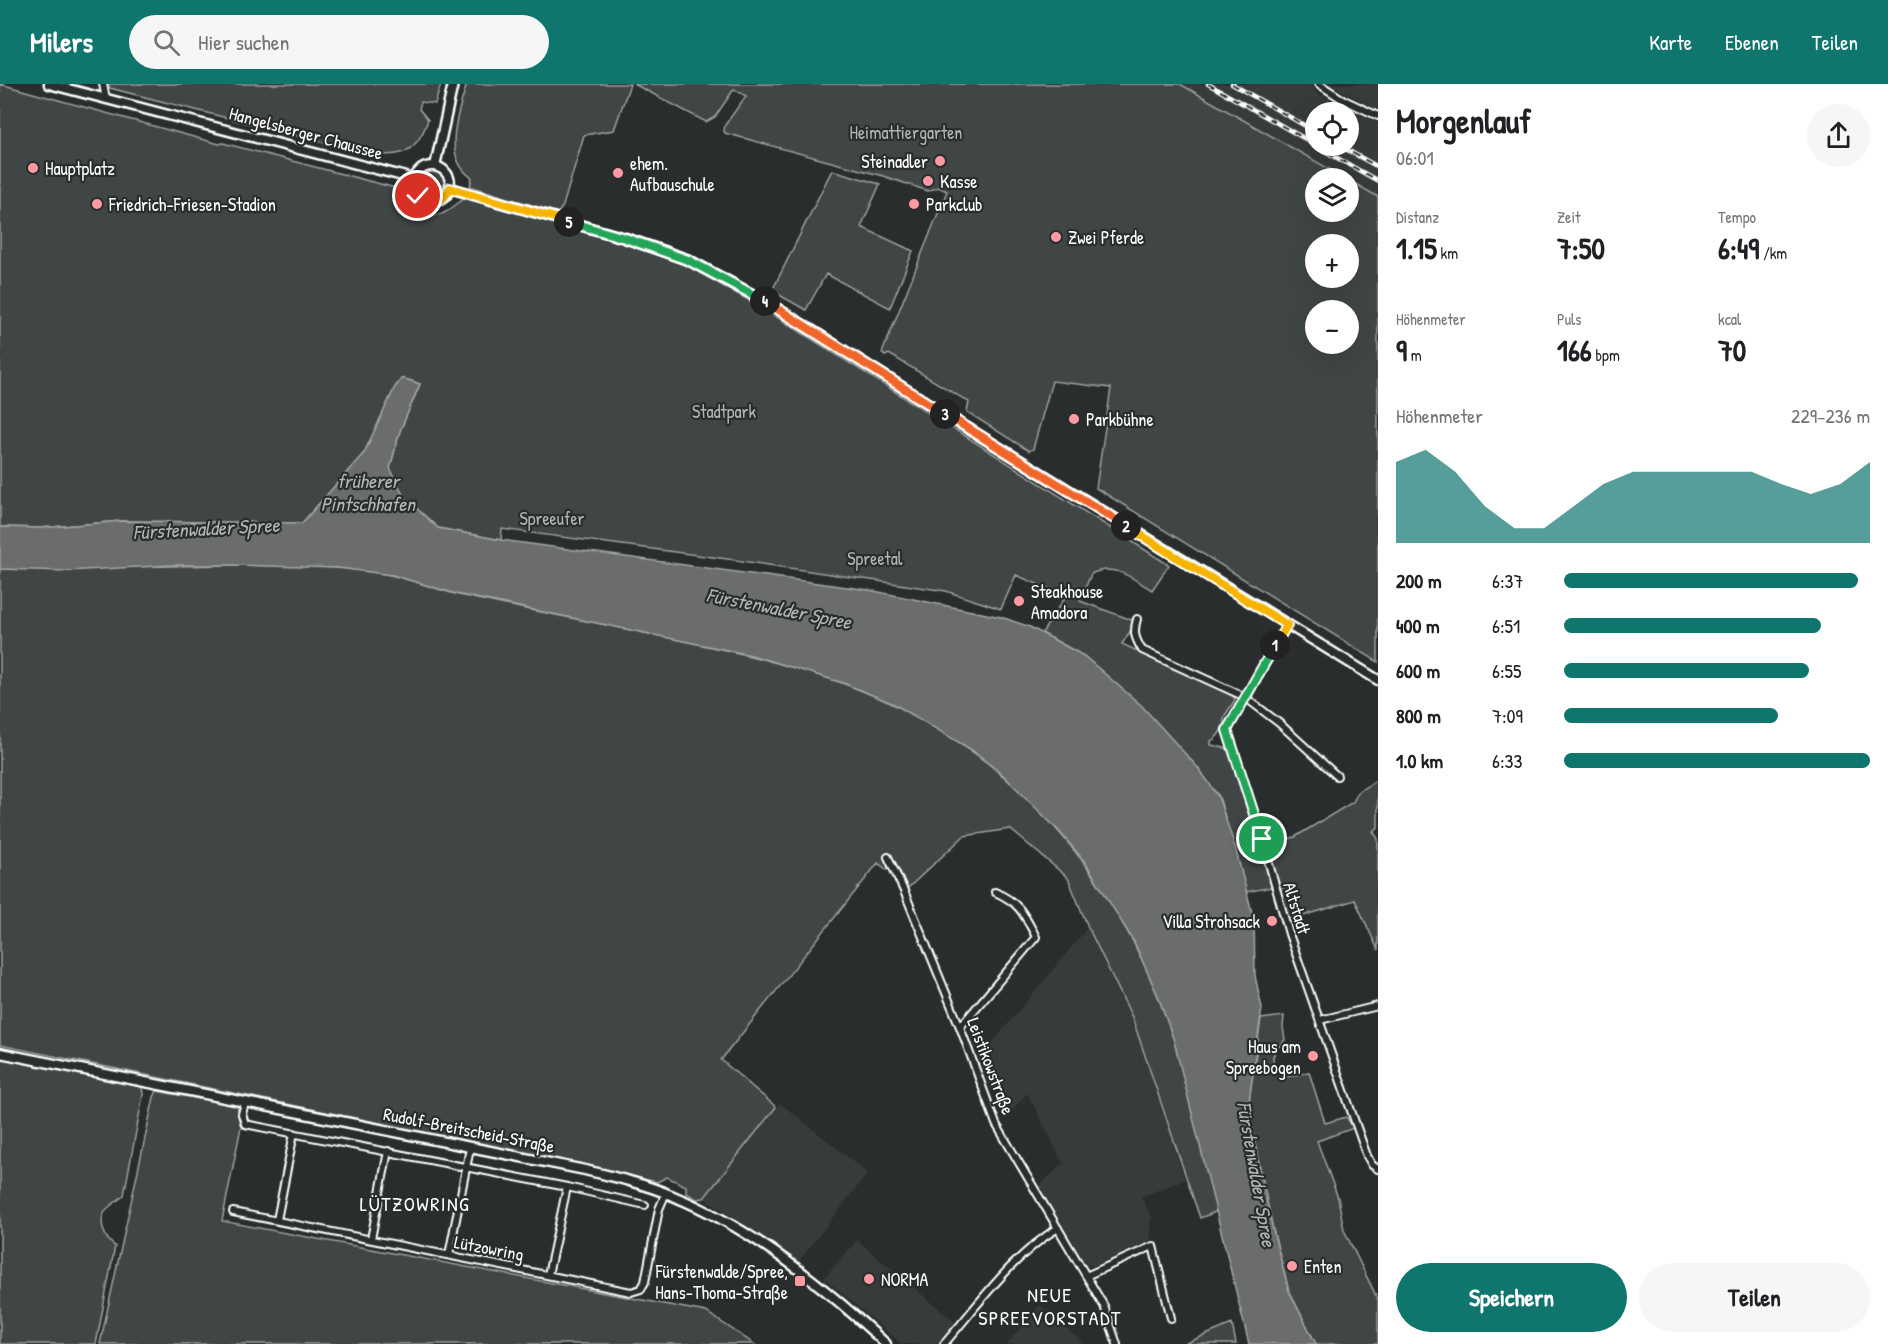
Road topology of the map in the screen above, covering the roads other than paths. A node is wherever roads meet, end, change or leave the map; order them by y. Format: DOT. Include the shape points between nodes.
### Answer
graph roads {
  1 [pos="49,84"];
  2 [pos="103,84"];
  3 [pos="453,84"];
  4 [pos="1319,84"];
  5 [pos="106,99"];
  6 [pos="1378,116"];
  7 [pos="435,166"];
  8 [pos="414,179"];
  9 [pos="450,188"];
  10 [pos="1137,619"];
  11 [pos="1287,625"];
  12 [pos="1378,680"];
  13 [pos="1245,697"];
  14 [pos="1337,776"];
  15 [pos="888,857"];
  16 [pos="995,891"];
  17 [pos="1378,1006"];
  18 [pos="1320,1020"];
  19 [pos="960,1027"];
  20 [pos="0,1053"];
  21 [pos="244,1103"];
  22 [pos="294,1133"];
  23 [pos="470,1148"];
  24 [pos="388,1151"];
  25 [pos="466,1167"];
  26 [pos="1378,1169"];
  27 [pos="567,1187"];
  28 [pos="666,1193"];
  29 [pos="645,1205"];
  30 [pos="233,1212"];
  31 [pos="277,1220"];
  32 [pos="1058,1228"];
  33 [pos="371,1239"];
  34 [pos="449,1255"];
  35 [pos="548,1275"];
  36 [pos="1086,1276"];
  37 [pos="1171,1318"];
  38 [pos="886,1344"];
  39 [pos="944,1344"];
  40 [pos="1117,1344"];
  1 -- 5 [label="main road, Hangelsberger Chaussee"];
  2 -- 5 [label="street"];
  3 -- 7 [label="main road"];
  4 -- 6 [label="street"];
  5 -- 8 [label="main road, Hangelsberger Chaussee"];
  7 -- 8 [label="main road" via="421,169"];
  7 -- 9 [label="main road" via="447,173"];
  8 -- 9 [label="main road" via="415,191 429,202 441,200"];
  9 -- 11 [label="main road" via="625,238 699,266 770,304"];
  10 -- 13 [label="street" via="1134,636 1142,650"];
  11 -- 12 [label="main road"];
  11 -- 13 [label="street, Altstadt"];
  13 -- 14 [label="street"];
  13 -- 18 [label="street, Altstadt" via="1227,730 1289,934"];
  15 -- 19 [label="street, Leistikowstraße"];
  16 -- 19 [label="street" via="1023,910 1036,937"];
  17 -- 18 [label="street"];
  18 -- 26 [label="street, Altstadt" via="1367,1156"];
  19 -- 32 [label="street, Leistikowstraße" via="996,1124"];
  20 -- 21 [label="main road, Rudolf-Breitscheid-Straße"];
  21 -- 22 [label="street" via="244,1124"];
  21 -- 23 [label="main road, Rudolf-Breitscheid-Straße"];
  22 -- 24 [label="street"];
  22 -- 31 [label="street"];
  23 -- 25 [label="street"];
  23 -- 28 [label="main road, Rudolf-Breitscheid-Straße" via="620,1178"];
  24 -- 25 [label="street"];
  24 -- 33 [label="street"];
  25 -- 27 [label="street"];
  25 -- 34 [label="street"];
  27 -- 29 [label="street"];
  27 -- 35 [label="street"];
  28 -- 35 [label="street, Lützowring" via="641,1289 628,1292"];
  28 -- 38 [label="main road, Rudolf-Breitscheid-Straße" via="715,1216 764,1246"];
  30 -- 31 [label="street, Lützowring"];
  31 -- 33 [label="street, Lützowring"];
  32 -- 36 [label="street, Leistikowstraße"];
  32 -- 39 [label="street" via="1021,1256"];
  33 -- 34 [label="street, Lützowring"];
  34 -- 35 [label="street, Lützowring"];
  36 -- 37 [label="street" via="1153,1246"];
  36 -- 40 [label="street, Leistikowstraße" via="1104,1306"];
}
